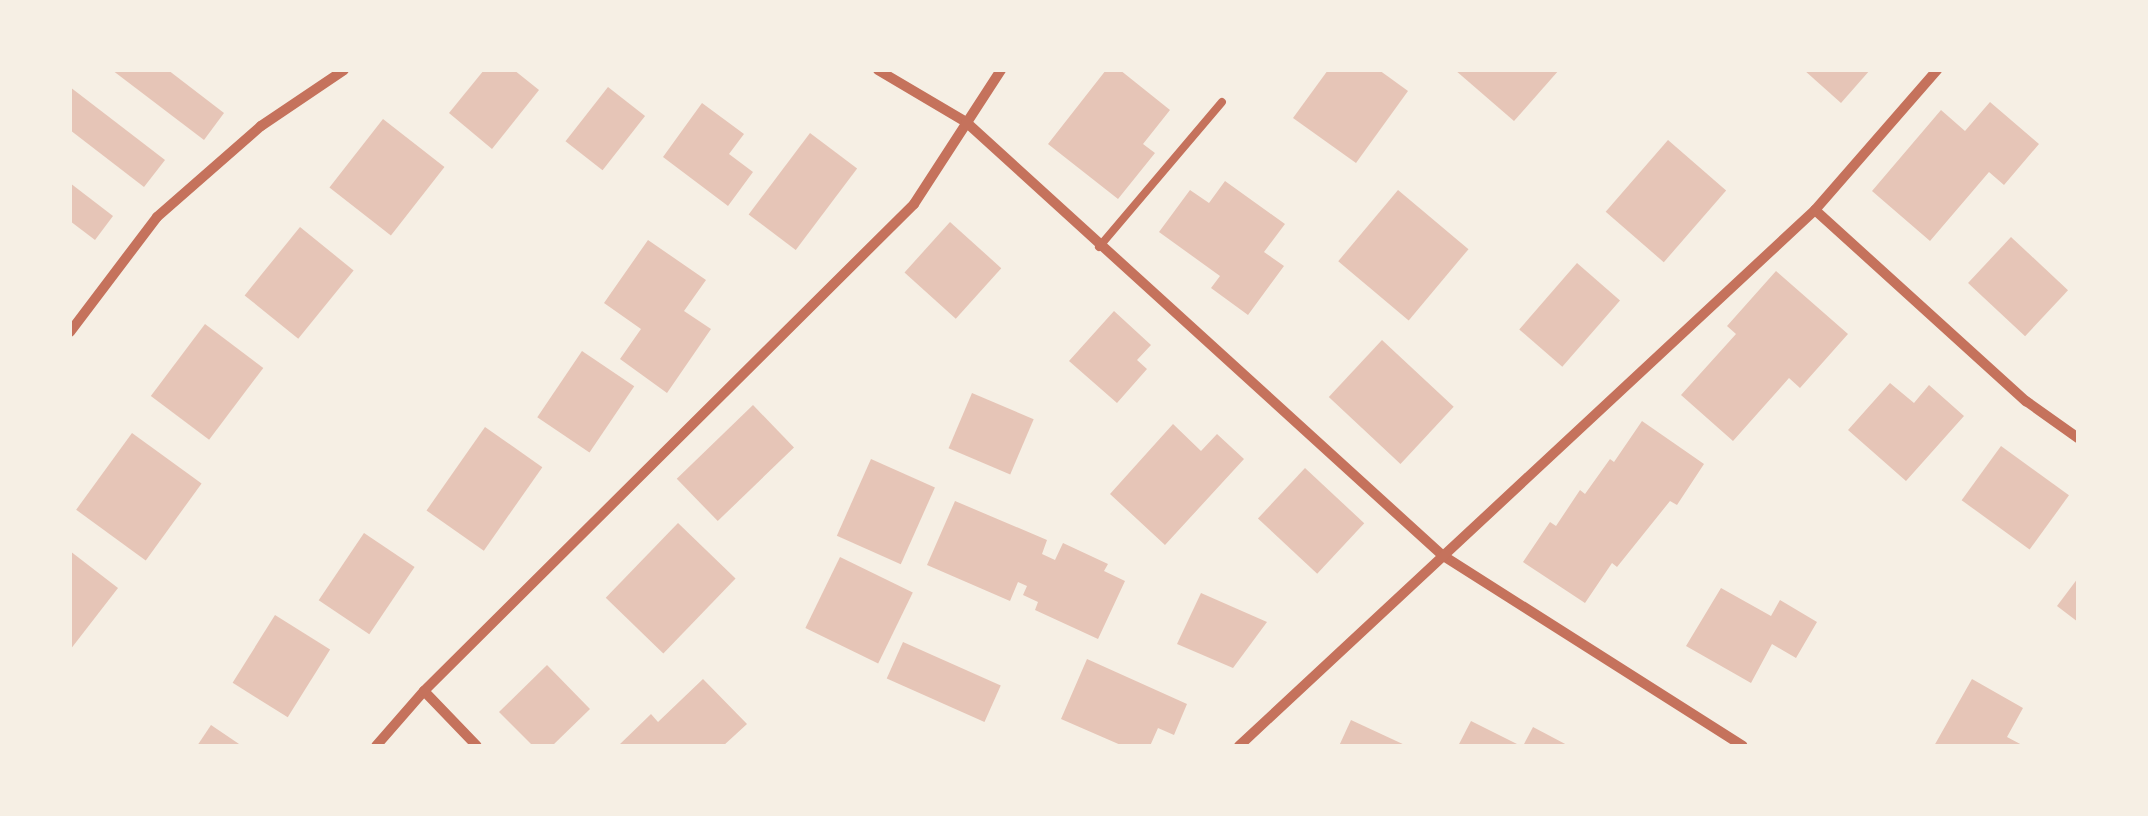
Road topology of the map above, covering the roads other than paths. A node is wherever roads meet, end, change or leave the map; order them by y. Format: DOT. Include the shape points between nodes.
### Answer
graph roads {
  1 [pos="344,70"];
  2 [pos="878,70"];
  3 [pos="1001,70"];
  4 [pos="1938,70"];
  5 [pos="1222,102"];
  6 [pos="966,122"];
  7 [pos="1815,210"];
  8 [pos="1099,247"];
  9 [pos="70,332"];
  10 [pos="2078,438"];
  11 [pos="1442,555"];
  12 [pos="424,690"];
  13 [pos="376,746"];
  14 [pos="477,746"];
  15 [pos="1239,746"];
  16 [pos="1743,746"];
  1 -- 9 [label="street" via="261,126 157,217"];
  2 -- 6 [label="street"];
  3 -- 6 [label="street"];
  4 -- 7 [label="street"];
  5 -- 8 [label="lane"];
  6 -- 8 [label="street"];
  6 -- 12 [label="street" via="914,204"];
  7 -- 10 [label="street" via="2026,401"];
  7 -- 11 [label="street"];
  8 -- 11 [label="street"];
  11 -- 15 [label="street"];
  11 -- 16 [label="street"];
  12 -- 13 [label="street"];
  12 -- 14 [label="street"];
}
